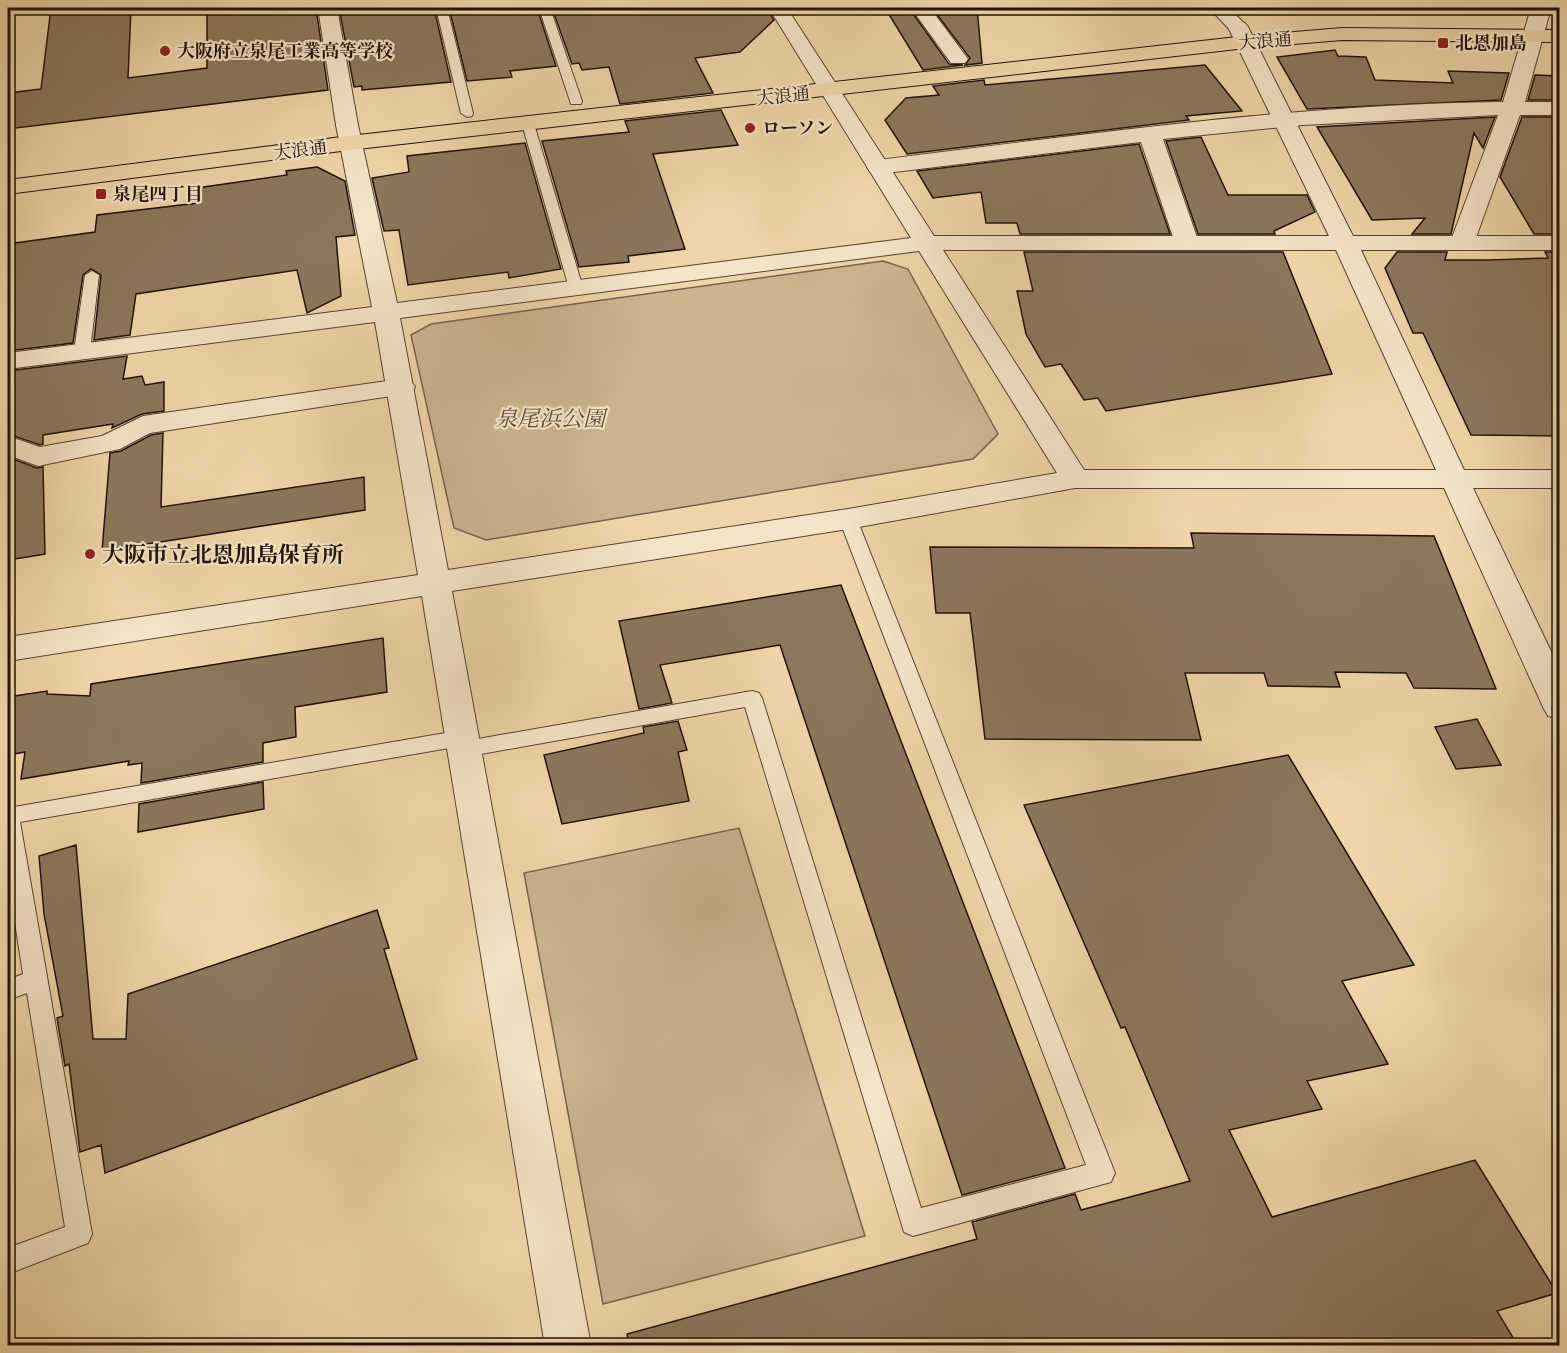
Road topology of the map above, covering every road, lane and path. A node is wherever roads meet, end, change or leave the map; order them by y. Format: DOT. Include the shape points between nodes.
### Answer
graph roads {
  1 [pos="327,8"];
  2 [pos="441,8"];
  3 [pos="544,8"];
  4 [pos="778,8"];
  5 [pos="920,8"];
  6 [pos="1218,8"];
  7 [pos="1536,21"];
  8 [pos="1560,21"];
  9 [pos="1242,35"];
  10 [pos="1560,36"];
  11 [pos="958,59"];
  12 [pos="824,82"];
  13 [pos="576,101"];
  14 [pos="1512,108"];
  15 [pos="1560,108"];
  16 [pos="467,113"];
  17 [pos="1285,118"];
  18 [pos="528,124"];
  19 [pos="348,134"];
  20 [pos="1150,135"];
  21 [pos="878,167"];
  22 [pos="8,169"];
  23 [pos="8,187"];
  24 [pos="928,243"];
  25 [pos="1187,243"];
  26 [pos="1345,243"];
  27 [pos="1462,243"];
  28 [pos="1560,243"];
  29 [pos="92,275"];
  30 [pos="576,288"];
  31 [pos="387,312"];
  32 [pos="82,351"];
  33 [pos="8,361"];
  34 [pos="400,387"];
  35 [pos="8,445"];
  36 [pos="1075,479"];
  37 [pos="1454,479"];
  38 [pos="1560,479"];
  39 [pos="848,519"];
  40 [pos="436,584"];
  41 [pos="8,649"];
  42 [pos="1560,706"];
  43 [pos="464,744"];
  44 [pos="8,816"];
  45 [pos="36,980"];
  46 [pos="8,990"];
  47 [pos="8,1261"];
  48 [pos="568,1346"];
  1 -- 19 [label="street"];
  2 -- 16 [label="lane"];
  3 -- 13 [label="lane"];
  4 -- 12 [label="street"];
  5 -- 11 [label="street"];
  6 -- 9 [label="street"];
  7 -- 8 [label="main road, 大浪通"];
  7 -- 9 [label="main road, 大浪通" via="1342,34"];
  7 -- 10 [label="main road, 大浪通"];
  7 -- 14 [label="street"];
  9 -- 11 [label="main road, 大浪通"];
  9 -- 12 [label="main road, 大浪通"];
  9 -- 17 [label="street"];
  11 -- 12 [label="main road, 大浪通"];
  12 -- 13 [label="main road, 大浪通"];
  12 -- 18 [label="main road, 大浪通"];
  12 -- 21 [label="street"];
  13 -- 16 [label="main road, 大浪通"];
  14 -- 15 [label="street"];
  14 -- 17 [label="street"];
  14 -- 27 [label="street"];
  16 -- 19 [label="main road, 大浪通"];
  17 -- 20 [label="street"];
  17 -- 26 [label="street"];
  18 -- 19 [label="main road, 大浪通"];
  18 -- 30 [label="lane"];
  19 -- 22 [label="main road, 大浪通"];
  19 -- 23 [label="main road, 大浪通"];
  19 -- 31 [label="street"];
  20 -- 21 [label="street"];
  20 -- 25 [label="street"];
  21 -- 24 [label="street"];
  24 -- 25 [label="street"];
  24 -- 30 [label="street"];
  24 -- 36 [label="street"];
  25 -- 26 [label="street"];
  26 -- 27 [label="street"];
  26 -- 37 [label="street"];
  27 -- 28 [label="street"];
  29 -- 32 [label="lane"];
  30 -- 31 [label="street"];
  31 -- 32 [label="street"];
  31 -- 34 [label="street"];
  32 -- 33 [label="street"];
  34 -- 35 [label="street" via="143,425 110,443 38,457"];
  34 -- 40 [label="street"];
  36 -- 37 [label="street"];
  36 -- 39 [label="street"];
  37 -- 38 [label="street"];
  37 -- 42 [label="street"];
  39 -- 40 [label="street"];
  39 -- 43 [label="lane" via="1102,1173 913,1223 752,699"];
  40 -- 41 [label="street"];
  40 -- 43 [label="street"];
  43 -- 44 [label="lane"];
  43 -- 48 [label="street"];
  44 -- 45 [label="lane"];
  45 -- 46 [label="lane"];
  45 -- 47 [label="lane" via="79,1234"];
}
